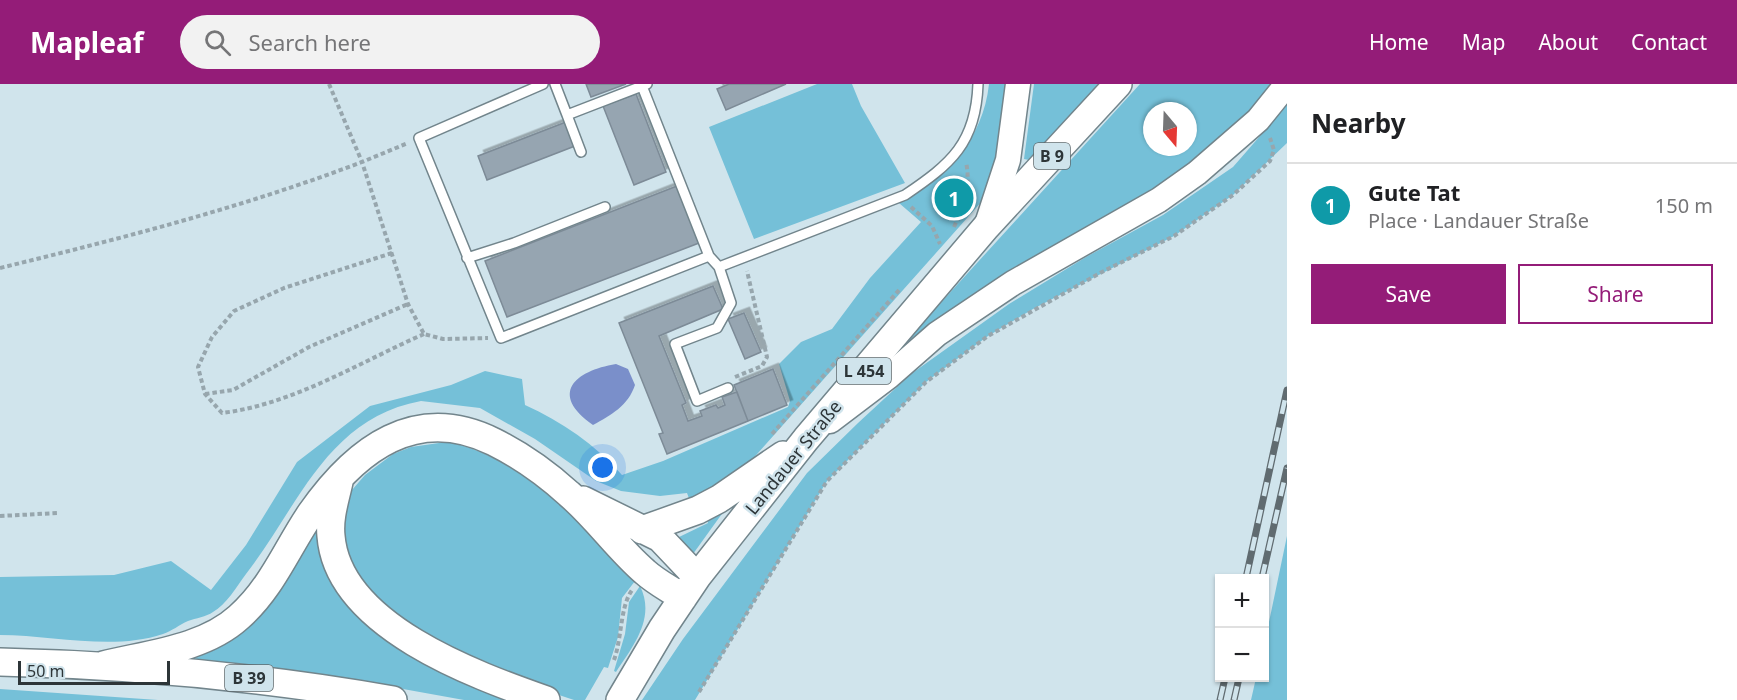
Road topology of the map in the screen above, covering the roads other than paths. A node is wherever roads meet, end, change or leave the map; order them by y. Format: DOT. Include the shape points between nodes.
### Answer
graph roads {
  1 [pos="543,84"];
  2 [pos="555,84"];
  3 [pos="978,84"];
  4 [pos="1018,84"];
  5 [pos="1118,84"];
  6 [pos="1287,84"];
  7 [pos="645,85"];
  8 [pos="567,115"];
  9 [pos="580,152"];
  10 [pos="605,207"];
  11 [pos="986,227"];
  12 [pos="709,256"];
  13 [pos="467,258"];
  14 [pos="719,267"];
  15 [pos="728,388"];
  16 [pos="806,439"];
  17 [pos="339,481"];
  18 [pos="569,494"];
  19 [pos="642,530"];
  20 [pos="690,587"];
  21 [pos="0,662"];
  22 [pos="103,665"];
  23 [pos="621,683"];
  24 [pos="393,700"];
  25 [pos="546,700"];
  1 -- 13 [label="lane" via="420,138"];
  2 -- 8 [label="lane"];
  3 -- 14 [label="lane" via="962,147 931,177 898,197"];
  4 -- 11 [label="main road" via="1008,160"];
  5 -- 11 [label="main road, B 9"];
  6 -- 16 [label="main road" via="1258,120 1205,167 1159,200 1013,283 937,334"];
  7 -- 8 [label="lane"];
  7 -- 12 [label="lane"];
  8 -- 9 [label="lane"];
  10 -- 13 [label="lane"];
  11 -- 16 [label="main road, Landauer Straße / L 454"];
  12 -- 13 [label="lane" via="501,338"];
  12 -- 14 [label="lane"];
  14 -- 15 [label="lane" via="731,303 727,311 717,328 675,344 697,400"];
  16 -- 19 [label="main road" via="719,499"];
  16 -- 20 [label="main road, Landauer Straße / L 454"];
  17 -- 18 [label="main road" via="355,462 388,439 407,431 447,427 495,442"];
  17 -- 22 [label="main road" via="312,513 259,597 238,619 206,638"];
  17 -- 25 [label="main road" via="331,538 351,587 368,607 388,626 449,660"];
  18 -- 19 [label="main road"];
  18 -- 20 [label="main road" via="646,573"];
  19 -- 20 [label="main road" via="660,538"];
  20 -- 23 [label="main road, Landauer Straße / L 454"];
  21 -- 22 [label="main road, B 39"];
  22 -- 24 [label="main road, B 39" via="267,680"];
}
